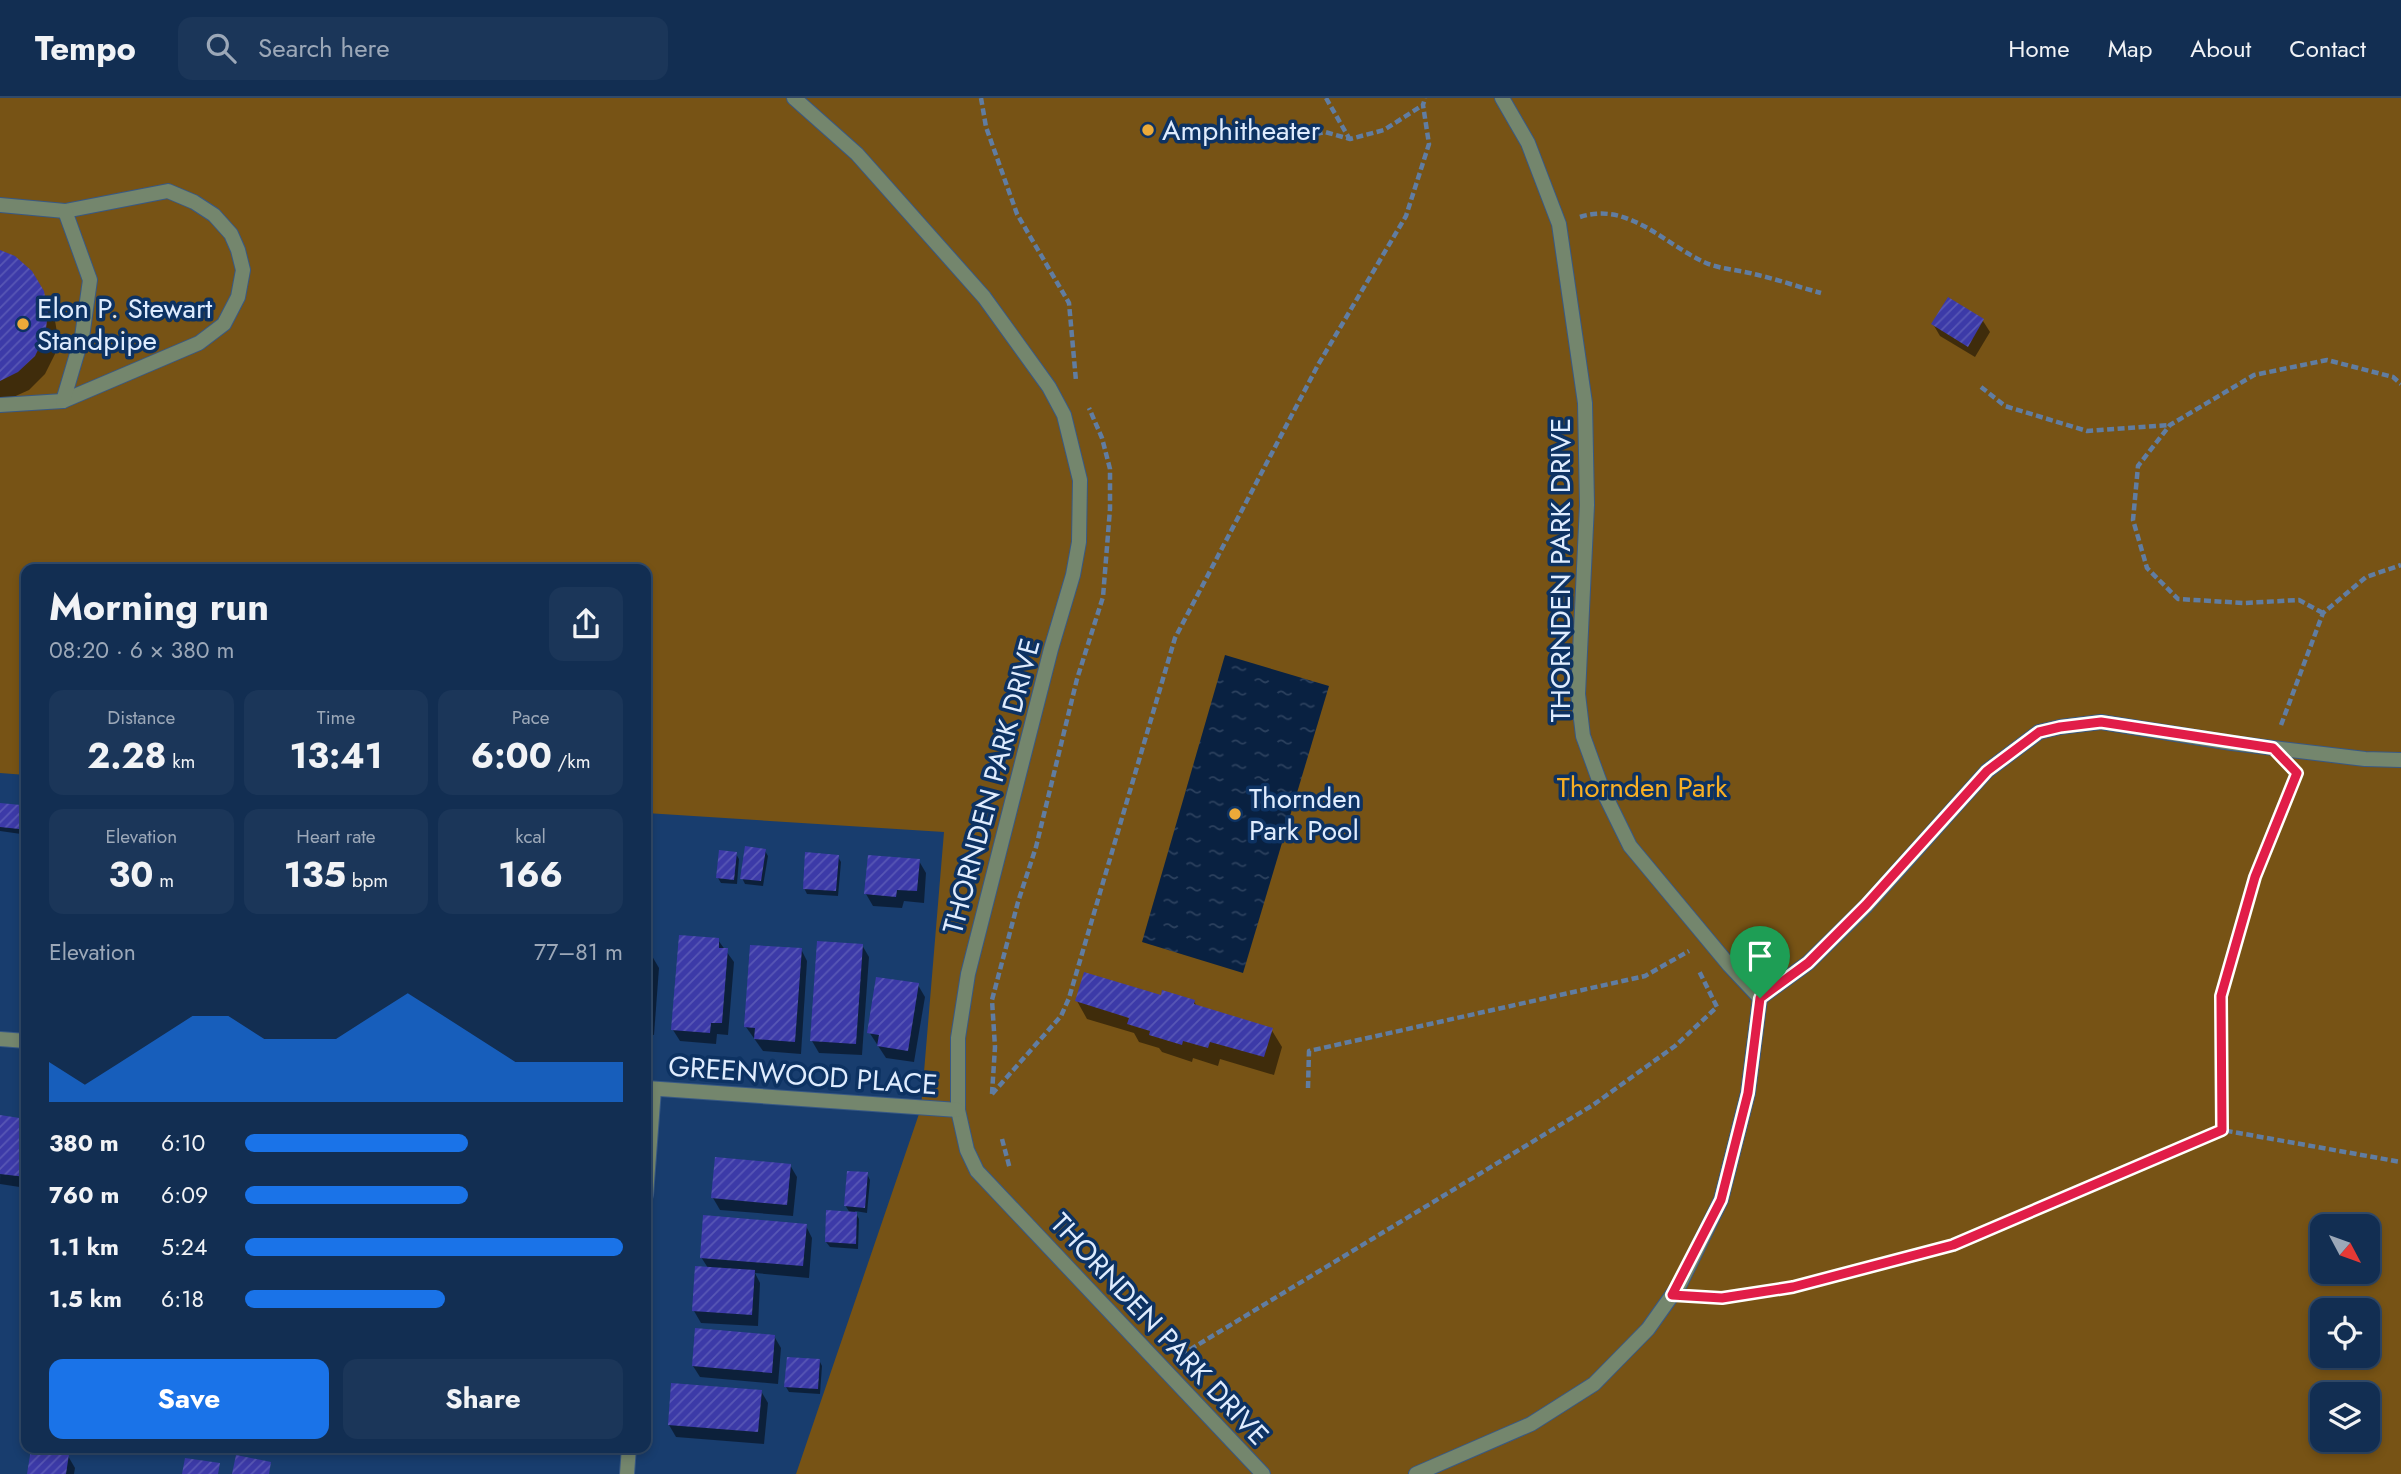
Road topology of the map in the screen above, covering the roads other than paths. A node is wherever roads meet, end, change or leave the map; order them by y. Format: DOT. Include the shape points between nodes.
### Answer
graph roads {
  1 [pos="794,98"];
  2 [pos="1502,98"];
  3 [pos="0,205"];
  4 [pos="65,211"];
  5 [pos="63,401"];
  6 [pos="0,405"];
  7 [pos="2401,760"];
  8 [pos="1760,998"];
  9 [pos="0,1040"];
  10 [pos="21,1041"];
  11 [pos="651,1089"];
  12 [pos="958,1110"];
  13 [pos="628,1453"];
  14 [pos="627,1474"];
  15 [pos="1263,1474"];
  16 [pos="1416,1474"];
  1 -- 12 [label="street, THORNDEN PARK DRIVE" via="857,155 984,297 1064,415 1080,480 1079,542 1073,575 968,974 958,1038"];
  2 -- 8 [label="street, THORNDEN PARK DRIVE" via="1528,143 1559,224 1585,403 1587,505 1577,694 1583,736 1630,846"];
  3 -- 4 [label="street"];
  4 -- 5 [label="street" via="90,280 82,337"];
  4 -- 5 [label="street" via="168,191 214,215 230,234 243,270 238,297 224,324 199,343"];
  5 -- 6 [label="street"];
  7 -- 8 [label="street" via="2273,748 2101,722 2039,732 1987,771 1808,963"];
  8 -- 16 [label="street" via="1748,1093 1721,1200 1672,1295 1648,1329 1594,1384 1531,1424"];
  9 -- 10 [label="street"];
  11 -- 12 [label="street, GREENWOOD PLACE"];
  12 -- 15 [label="street, THORNDEN PARK DRIVE" via="976,1171"];
  13 -- 14 [label="street"];
}
